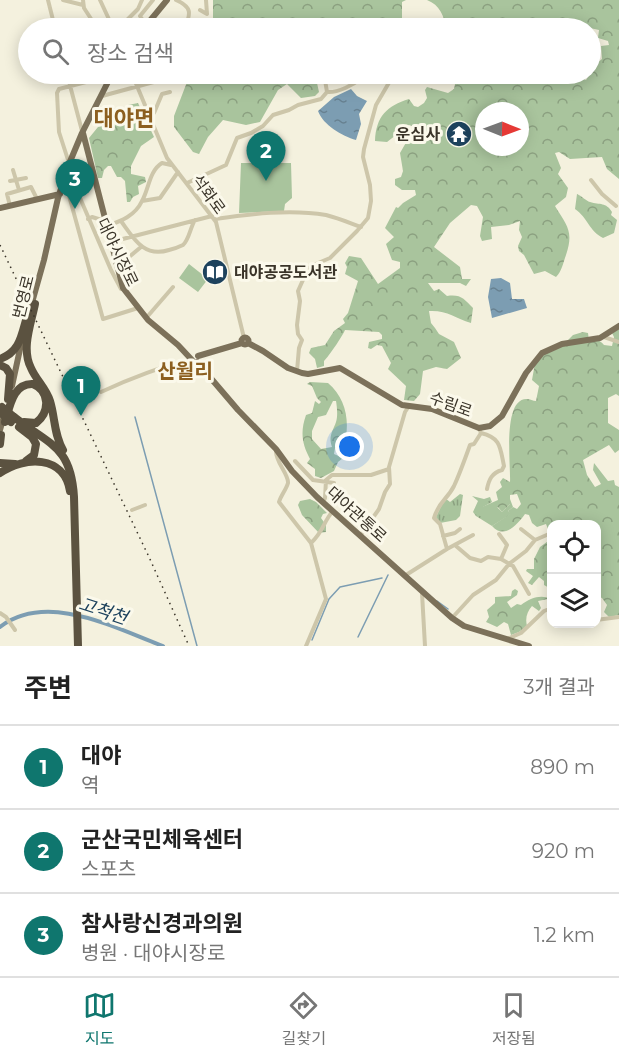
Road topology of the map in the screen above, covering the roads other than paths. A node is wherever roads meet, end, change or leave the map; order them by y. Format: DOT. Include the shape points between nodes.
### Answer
graph roads {
  1 [pos="48,0"];
  2 [pos="63,0"];
  3 [pos="100,0"];
  4 [pos="142,0"];
  5 [pos="153,0"];
  6 [pos="167,0"];
  7 [pos="176,0"];
  8 [pos="206,0"];
  9 [pos="83,3"];
  10 [pos="148,7"];
  11 [pos="200,10"];
  12 [pos="156,15"];
  13 [pos="52,18"];
  14 [pos="91,18"];
  15 [pos="108,18"];
  16 [pos="129,18"];
  17 [pos="142,18"];
  18 [pos="153,18"];
  19 [pos="189,18"];
  20 [pos="78,84"];
  21 [pos="107,84"];
  22 [pos="137,84"];
  23 [pos="146,84"];
  24 [pos="326,84"];
  25 [pos="352,84"];
  26 [pos="388,84"];
  27 [pos="70,86"];
  28 [pos="138,87"];
  29 [pos="170,92"];
  30 [pos="327,92"];
  31 [pos="101,96"];
  32 [pos="149,114"];
  33 [pos="82,132"];
  34 [pos="76,147"];
  35 [pos="87,149"];
  36 [pos="69,167"];
  37 [pos="174,167"];
  38 [pos="13,170"];
  39 [pos="178,172"];
  40 [pos="26,178"];
  41 [pos="16,180"];
  42 [pos="65,180"];
  43 [pos="591,180"];
  44 [pos="10,181"];
  45 [pos="187,183"];
  46 [pos="19,190"];
  47 [pos="60,194"];
  48 [pos="37,200"];
  49 [pos="142,201"];
  50 [pos="10,206"];
  51 [pos="616,206"];
  52 [pos="0,208"];
  53 [pos="213,218"];
  54 [pos="88,219"];
  55 [pos="195,220"];
  56 [pos="121,221"];
  57 [pos="106,224"];
  58 [pos="361,227"];
  59 [pos="133,237"];
  60 [pos="111,242"];
  61 [pos="141,247"];
  62 [pos="106,260"];
  63 [pos="118,269"];
  64 [pos="173,287"];
  65 [pos="35,304"];
  66 [pos="138,308"];
  67 [pos="147,317"];
  68 [pos="26,320"];
  69 [pos="619,326"];
  70 [pos="604,336"];
  71 [pos="245,342"];
  72 [pos="619,342"];
  73 [pos="0,359"];
  74 [pos="194,359"];
  75 [pos="0,365"];
  76 [pos="297,372"];
  77 [pos="101,392"];
  78 [pos="8,399"];
  79 [pos="409,406"];
  80 [pos="4,421"];
  81 [pos="480,430"];
  82 [pos="276,449"];
  83 [pos="295,461"];
  84 [pos="0,462"];
  85 [pos="389,469"];
  86 [pos="0,474"];
  87 [pos="326,482"];
  88 [pos="334,483"];
  89 [pos="487,489"];
  90 [pos="72,498"];
  91 [pos="323,502"];
  92 [pos="145,505"];
  93 [pos="132,510"];
  94 [pos="333,511"];
  95 [pos="460,529"];
  96 [pos="521,529"];
  97 [pos="499,534"];
  98 [pos="473,535"];
  99 [pos="547,535"];
  100 [pos="360,536"];
  101 [pos="443,536"];
  102 [pos="535,540"];
  103 [pos="311,543"];
  104 [pos="456,546"];
  105 [pos="447,549"];
  106 [pos="501,559"];
  107 [pos="509,564"];
  108 [pos="407,574"];
  109 [pos="422,592"];
  110 [pos="529,594"];
  111 [pos="547,610"];
  112 [pos="0,613"];
  113 [pos="619,617"];
  114 [pos="452,618"];
  115 [pos="601,620"];
  116 [pos="14,629"];
  117 [pos="507,639"];
  118 [pos="306,644"];
  119 [pos="77,646"];
  120 [pos="425,646"];
  121 [pos="529,646"];
  1 -- 13 [label="street"];
  2 -- 9 [label="street"];
  3 -- 15 [label="street"];
  4 -- 16 [label="street"];
  5 -- 10 [label="street"];
  6 -- 12 [label="main road"];
  7 -- 19 [label="street" via="187,5"];
  8 -- 11 [label="street" via="207,14"];
  9 -- 14 [label="street"];
  10 -- 12 [label="street"];
  10 -- 17 [label="street"];
  12 -- 18 [label="main road"];
  20 -- 27 [label="street"];
  21 -- 31 [label="main road, 번영로"];
  22 -- 28 [label="street, 석화로"];
  23 -- 28 [label="street"];
  24 -- 30 [label="street"];
  25 -- 30 [label="street" via="334,93"];
  26 -- 58 [label="street" via="376,105 364,149 371,203"];
  27 -- 33 [label="street, 대야관통로"];
  27 -- 36 [label="street, 대야시장로" via="57,93 59,132"];
  28 -- 31 [label="street"];
  28 -- 32 [label="street, 석화로"];
  29 -- 32 [label="street" via="162,94 154,113"];
  30 -- 45 [label="street" via="321,99 273,115 257,130 237,138 226,165"];
  31 -- 33 [label="main road, 번영로"];
  32 -- 37 [label="street, 석화로"];
  33 -- 34 [label="main road, 번영로"];
  33 -- 35 [label="main road, 대야관통로"];
  34 -- 35 [label="main road"];
  34 -- 36 [label="main road, 번영로"];
  35 -- 57 [label="main road, 대야관통로"];
  36 -- 42 [label="main road, 번영로"];
  36 -- 54 [label="street, 대야시장로"];
  37 -- 39 [label="street, 석화로"];
  37 -- 49 [label="street" via="158,164"];
  38 -- 41 [label="street"];
  39 -- 45 [label="street, 석화로"];
  39 -- 49 [label="street" via="160,198"];
  40 -- 41 [label="street"];
  41 -- 44 [label="street"];
  41 -- 46 [label="street"];
  42 -- 47 [label="main road, 번영로"];
  42 -- 66 [label="street" via="103,319"];
  43 -- 51 [label="street"];
  45 -- 53 [label="street, 석화로"];
  46 -- 48 [label="street" via="31,187"];
  46 -- 50 [label="street" via="7,194"];
  47 -- 48 [label="main road"];
  47 -- 65 [label="main road, 번영로"];
  47 -- 68 [label="main road, 번영로"];
  48 -- 50 [label="main road"];
  49 -- 56 [label="street"];
  50 -- 52 [label="main road"];
  53 -- 55 [label="street"];
  53 -- 58 [label="street" via="318,214"];
  53 -- 71 [label="street, 석화로"];
  54 -- 57 [label="street"];
  54 -- 62 [label="street, 대야시장로"];
  55 -- 59 [label="street"];
  55 -- 61 [label="street" via="188,237 177,248 161,252"];
  56 -- 57 [label="street"];
  56 -- 59 [label="street"];
  57 -- 60 [label="main road, 대야관통로"];
  58 -- 76 [label="street" via="327,260 309,268 299,286 297,325 302,340"];
  59 -- 60 [label="street"];
  59 -- 61 [label="street"];
  60 -- 63 [label="main road, 대야관통로"];
  61 -- 63 [label="street"];
  62 -- 63 [label="street" via="112,271"];
  62 -- 66 [label="street, 대야시장로" via="123,292"];
  63 -- 66 [label="main road, 대야관통로" via="126,293"];
  64 -- 67 [label="street"];
  65 -- 80 [label="main road, 번영로"];
  65 -- 90 [label="highway" via="27,344 28,361 49,398 58,440 73,473"];
  66 -- 67 [label="main road, 대야관통로"];
  67 -- 74 [label="main road, 대야관통로"];
  68 -- 73 [label="highway" via="17,348"];
  68 -- 78 [label="main road, 번영로"];
  69 -- 70 [label="main road, 수림로"];
  70 -- 72 [label="street"];
  70 -- 81 [label="main road, 수림로" via="562,344 542,353 501,416"];
  71 -- 74 [label="main road"];
  71 -- 76 [label="main road"];
  74 -- 77 [label="street" via="127,379"];
  74 -- 82 [label="main road, 대야관통로"];
  75 -- 78 [label="highway" via="10,374"];
  76 -- 79 [label="main road, 수림로" via="308,374 340,368"];
  78 -- 80 [label="main road, 번영로"];
  79 -- 81 [label="main road, 수림로" via="432,409"];
  79 -- 85 [label="street"];
  80 -- 80 [label="highway" via="20,387 30,383 39,386 47,401 43,417 30,424"];
  80 -- 84 [label="highway" via="32,437 37,447 32,459 13,464"];
  80 -- 90 [label="highway" via="41,439 58,453 70,480"];
  80 -- 90 [label="highway" via="57,447 71,473"];
  81 -- 89 [label="street" via="497,440 504,466 489,480"];
  81 -- 101 [label="street" via="453,488 436,511 434,518"];
  82 -- 91 [label="main road, 대야관통로"];
  82 -- 103 [label="street" via="275,457 288,483 279,502"];
  83 -- 87 [label="street" via="314,480"];
  85 -- 87 [label="street" via="371,475 332,475"];
  85 -- 100 [label="street" via="390,484"];
  86 -- 90 [label="highway" via="33,462 50,463 60,469"];
  87 -- 88 [label="street"];
  87 -- 91 [label="street"];
  90 -- 119 [label="highway" via="70,564"];
  91 -- 94 [label="main road, 대야관통로"];
  92 -- 93 [label="street"];
  94 -- 100 [label="main road, 대야관통로"];
  94 -- 103 [label="street"];
  95 -- 101 [label="street"];
  96 -- 102 [label="street"];
  97 -- 106 [label="street" via="507,545"];
  98 -- 104 [label="street"];
  99 -- 102 [label="street"];
  100 -- 108 [label="main road, 대야관통로"];
  101 -- 105 [label="street"];
  102 -- 107 [label="street"];
  103 -- 118 [label="street" via="326,601"];
  104 -- 105 [label="street"];
  104 -- 106 [label="street" via="470,558"];
  105 -- 108 [label="street"];
  106 -- 107 [label="street"];
  107 -- 110 [label="street"];
  107 -- 114 [label="street"];
  108 -- 109 [label="main road, 대야관통로"];
  109 -- 114 [label="main road, 대야관통로"];
  109 -- 120 [label="street"];
  111 -- 117 [label="street" via="521,633"];
  112 -- 116 [label="street"];
  113 -- 115 [label="street"];
  114 -- 117 [label="main road, 대야관통로" via="464,626"];
  117 -- 121 [label="main road, 대야관통로"];
}
